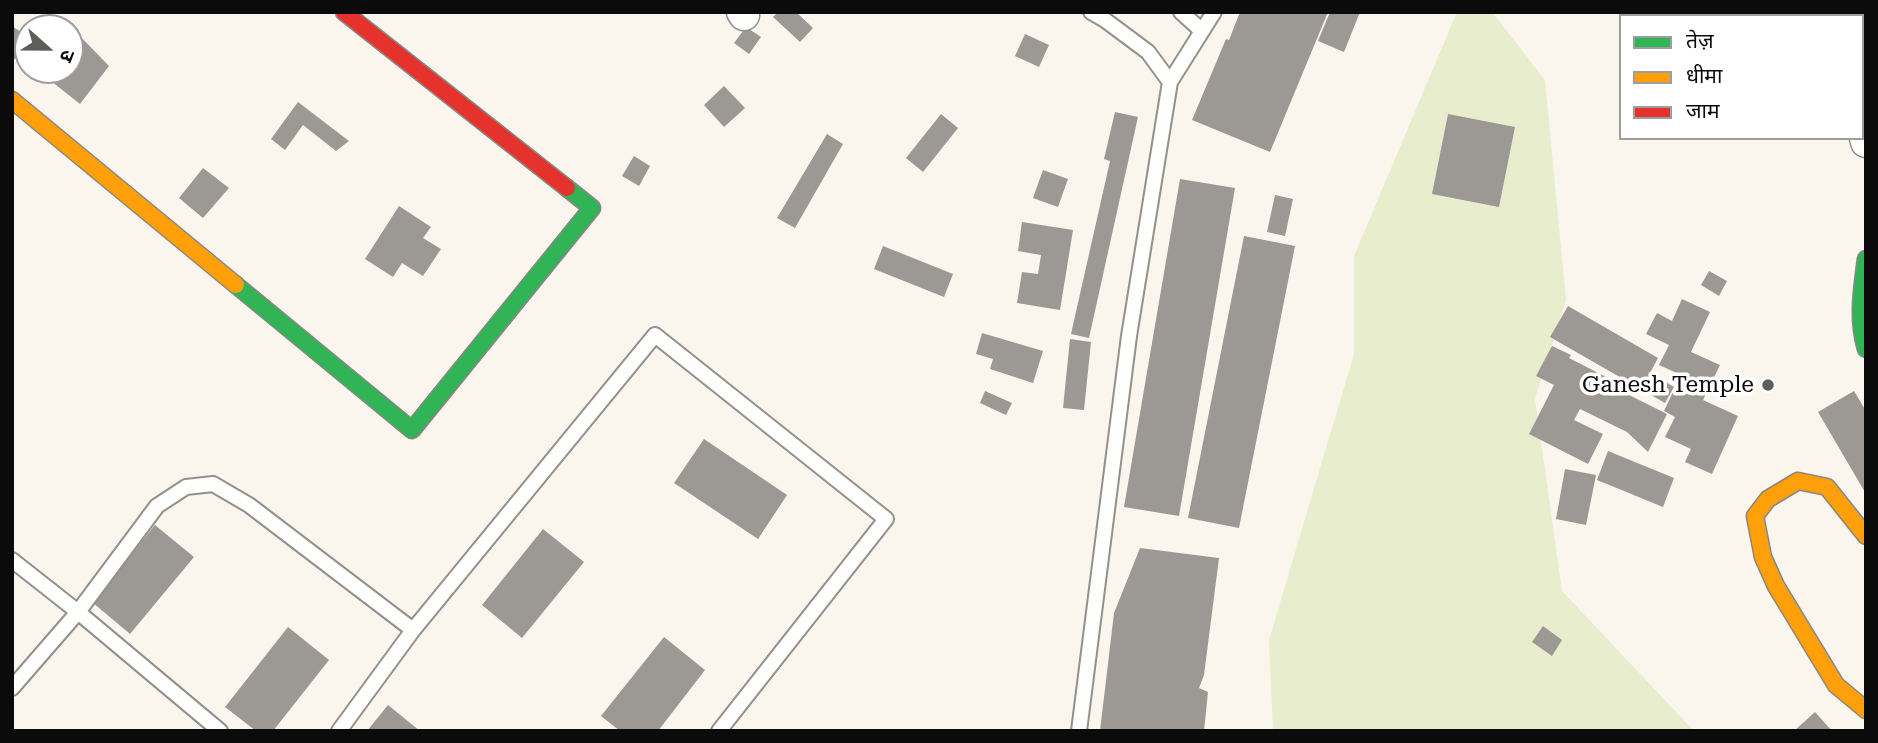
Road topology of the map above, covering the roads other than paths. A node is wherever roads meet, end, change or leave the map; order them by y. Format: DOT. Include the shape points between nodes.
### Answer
graph roads {
  1 [pos="344,12"];
  2 [pos="1091,12"];
  3 [pos="1181,12"];
  4 [pos="1214,12"];
  5 [pos="1109,16"];
  6 [pos="1202,31"];
  7 [pos="1170,82"];
  8 [pos="12,100"];
  9 [pos="1866,259"];
  10 [pos="1866,349"];
  11 [pos="1866,536"];
  12 [pos="12,560"];
  13 [pos="78,612"];
  14 [pos="413,630"];
  15 [pos="12,688"];
  16 [pos="1866,709"];
  17 [pos="220,731"];
  18 [pos="338,731"];
  19 [pos="719,731"];
  20 [pos="1079,731"];
  1 -- 8 [label="street" via="593,208 412,430"];
  2 -- 5 [label="lane"];
  3 -- 6 [label="lane"];
  4 -- 6 [label="lane"];
  5 -- 7 [label="lane" via="1148,52"];
  6 -- 7 [label="lane"];
  7 -- 20 [label="lane" via="1129,336"];
  9 -- 10 [label="street" via="1860,309"];
  11 -- 16 [label="street" via="1827,486 1798,481 1768,499 1755,516 1763,557 1776,586 1836,685"];
  12 -- 13 [label="lane"];
  13 -- 14 [label="lane" via="157,506 186,487 214,484 249,505"];
  13 -- 15 [label="lane"];
  13 -- 17 [label="lane"];
  14 -- 18 [label="lane"];
  14 -- 19 [label="lane" via="654,335 886,519"];
}
